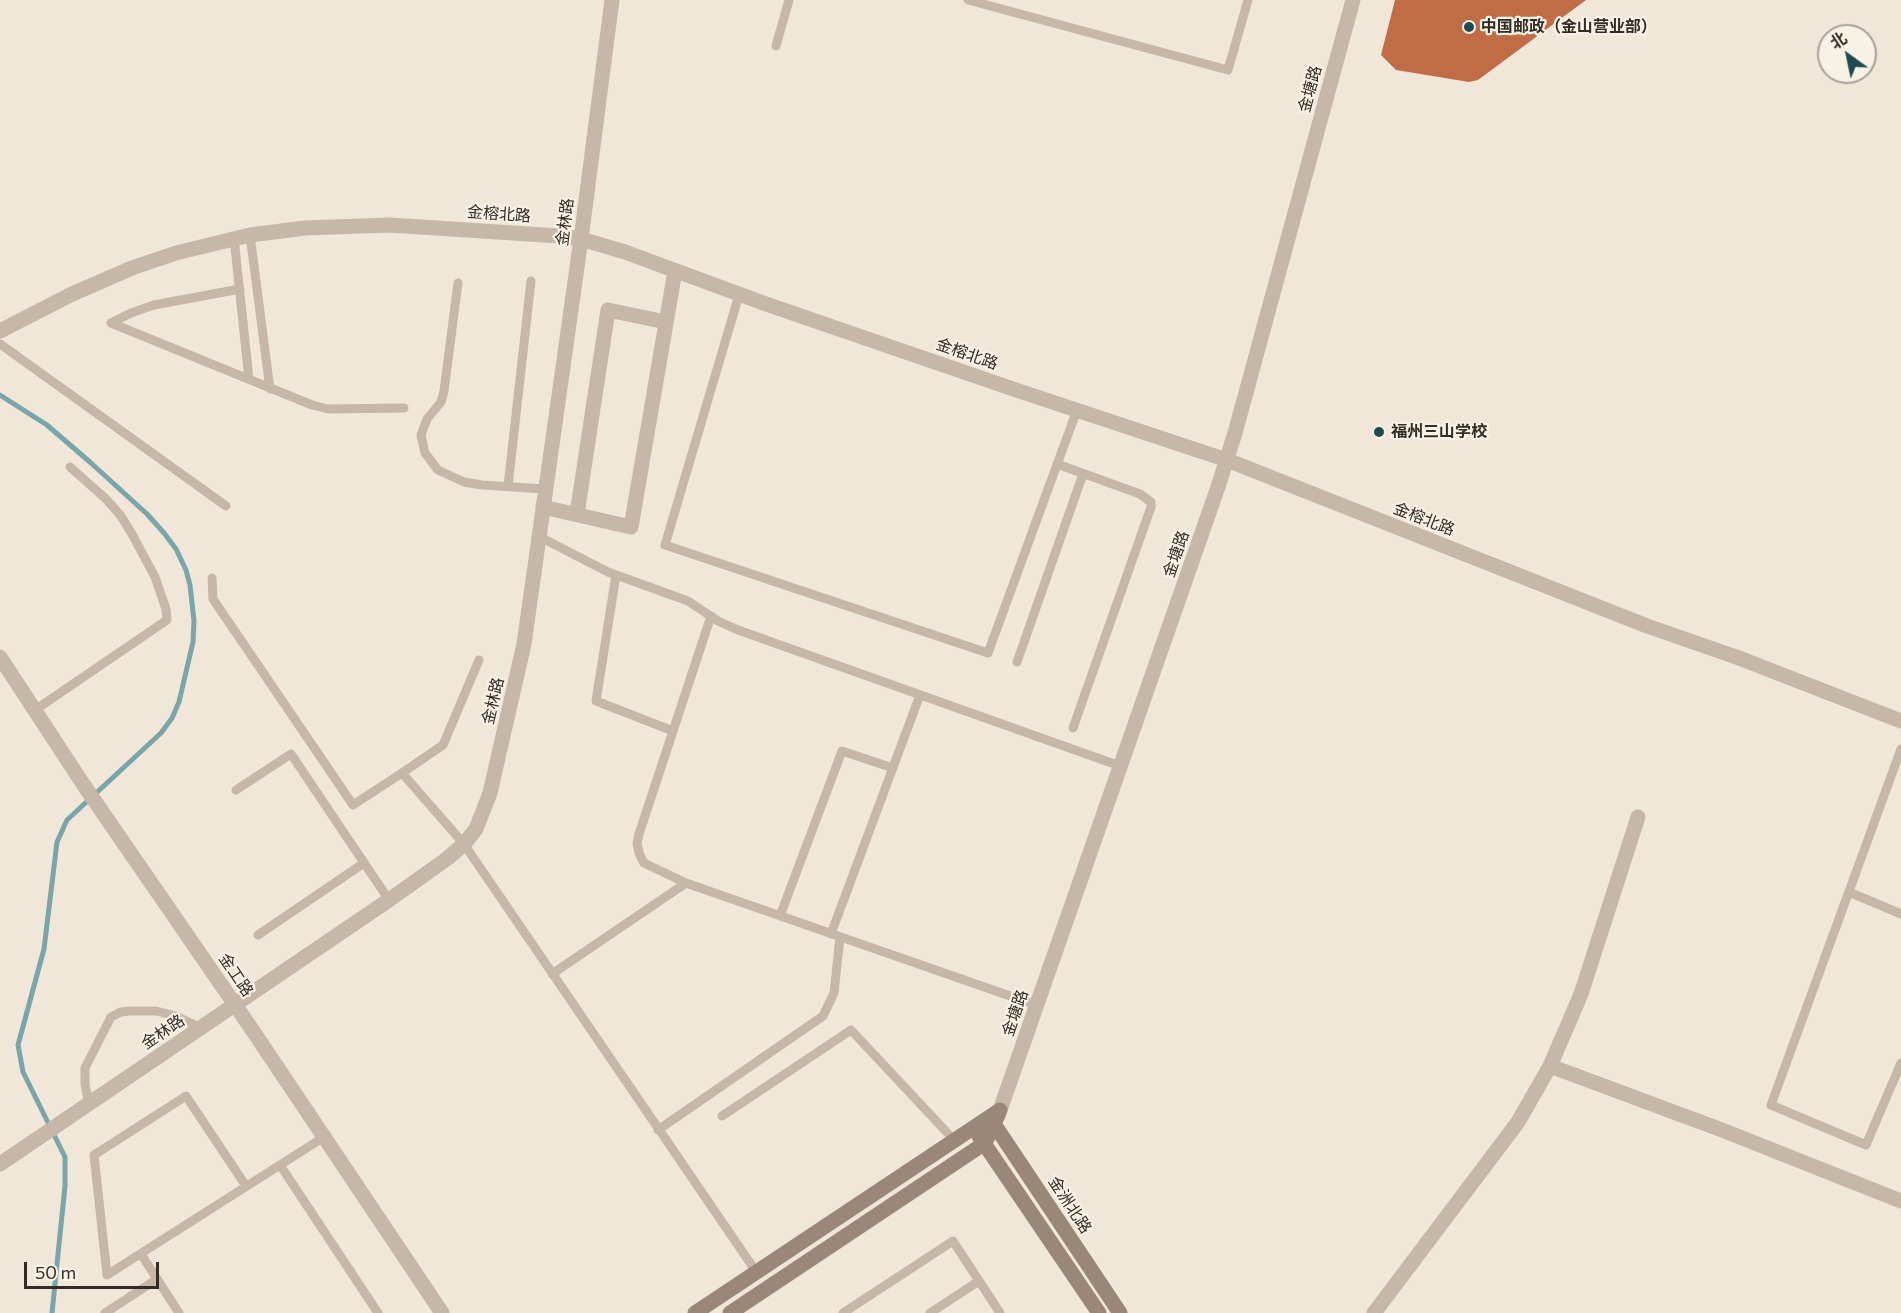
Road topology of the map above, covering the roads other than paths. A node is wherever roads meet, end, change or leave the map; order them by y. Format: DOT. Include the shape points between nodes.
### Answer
graph roads {
  1 [pos="612,0"];
  2 [pos="789,0"];
  3 [pos="969,0"];
  4 [pos="1248,0"];
  5 [pos="1353,0"];
  6 [pos="776,46"];
  7 [pos="250,236"];
  8 [pos="234,238"];
  9 [pos="581,239"];
  10 [pos="675,271"];
  11 [pos="531,281"];
  12 [pos="458,283"];
  13 [pos="240,289"];
  14 [pos="739,295"];
  15 [pos="666,322"];
  16 [pos="0,331"];
  17 [pos="0,344"];
  18 [pos="249,379"];
  19 [pos="270,389"];
  20 [pos="404,408"];
  21 [pos="1077,410"];
  22 [pos="1227,460"];
  23 [pos="1057,464"];
  24 [pos="70,467"];
  25 [pos="1083,474"];
  26 [pos="508,486"];
  27 [pos="545,489"];
  28 [pos="226,506"];
  29 [pos="543,507"];
  30 [pos="577,514"];
  31 [pos="538,536"];
  32 [pos="616,575"];
  33 [pos="212,578"];
  34 [pos="711,616"];
  35 [pos="0,657"];
  36 [pos="479,660"];
  37 [pos="1017,662"];
  38 [pos="920,695"];
  39 [pos="34,710"];
  40 [pos="1901,721"];
  41 [pos="1073,728"];
  42 [pos="673,731"];
  43 [pos="1901,749"];
  44 [pos="1899,762"];
  45 [pos="1120,766"];
  46 [pos="893,768"];
  47 [pos="402,773"];
  48 [pos="236,790"];
  49 [pos="1638,817"];
  50 [pos="464,844"];
  51 [pos="364,863"];
  52 [pos="686,883"];
  53 [pos="1849,892"];
  54 [pos="389,900"];
  55 [pos="1901,914"];
  56 [pos="780,916"];
  57 [pos="258,935"];
  58 [pos="836,935"];
  59 [pos="552,974"];
  60 [pos="235,1005"];
  61 [pos="1036,1005"];
  62 [pos="201,1028"];
  63 [pos="1901,1063"];
  64 [pos="1550,1066"];
  65 [pos="87,1105"];
  66 [pos="723,1116"];
  67 [pos="994,1117"];
  68 [pos="974,1128"];
  69 [pos="658,1130"];
  70 [pos="324,1137"];
  71 [pos="955,1141"];
  72 [pos="985,1143"];
  73 [pos="0,1164"];
  74 [pos="280,1165"];
  75 [pos="246,1186"];
  76 [pos="1901,1201"];
  77 [pos="141,1254"];
  78 [pos="757,1273"];
  79 [pos="157,1279"];
  80 [pos="979,1281"];
  81 [pos="697,1312"];
  82 [pos="105,1313"];
  83 [pos="179,1313"];
  84 [pos="378,1313"];
  85 [pos="442,1313"];
  86 [pos="730,1313"];
  87 [pos="843,1313"];
  88 [pos="930,1313"];
  89 [pos="1000,1313"];
  90 [pos="1099,1313"];
  91 [pos="1120,1313"];
  92 [pos="1374,1313"];
  1 -- 9 [label="street, 金林路"];
  2 -- 6 [label="lane"];
  3 -- 4 [label="lane" via="1228,70"];
  5 -- 22 [label="street, 金塘路"];
  7 -- 8 [label="street, 金榕北路"];
  7 -- 9 [label="street, 金榕北路" via="305,228 390,225"];
  7 -- 19 [label="lane"];
  8 -- 13 [label="lane"];
  8 -- 16 [label="street, 金榕北路" via="132,268"];
  9 -- 10 [label="street, 金榕北路"];
  9 -- 27 [label="street, 金林路"];
  10 -- 14 [label="street, 金榕北路"];
  10 -- 15 [label="street"];
  11 -- 26 [label="lane"];
  12 -- 26 [label="lane" via="444,391 423,428 422,444 431,463 447,475 464,482"];
  13 -- 18 [label="lane"];
  13 -- 18 [label="lane" via="154,304 111,323"];
  14 -- 21 [label="street, 金榕北路"];
  14 -- 23 [label="lane" via="665,544 988,653"];
  15 -- 30 [label="street" via="632,527"];
  15 -- 30 [label="street" via="608,310"];
  17 -- 28 [label="lane"];
  18 -- 19 [label="lane"];
  19 -- 20 [label="lane" via="328,409"];
  21 -- 22 [label="street, 金榕北路"];
  21 -- 23 [label="lane"];
  22 -- 40 [label="street, 金榕北路" via="1647,626"];
  22 -- 45 [label="street, 金塘路"];
  23 -- 25 [label="lane"];
  24 -- 39 [label="lane" via="121,516 155,578 167,620"];
  25 -- 37 [label="lane"];
  25 -- 41 [label="lane" via="1140,494 1151,502 1151,507"];
  26 -- 27 [label="lane"];
  27 -- 29 [label="street, 金林路"];
  29 -- 30 [label="street"];
  29 -- 31 [label="street, 金林路"];
  31 -- 32 [label="lane"];
  31 -- 50 [label="street, 金林路" via="511,709 484,812"];
  32 -- 34 [label="lane" via="688,601"];
  32 -- 42 [label="lane" via="596,701"];
  33 -- 47 [label="lane" via="213,599 352,805"];
  34 -- 38 [label="lane" via="738,630"];
  34 -- 42 [label="lane"];
  35 -- 39 [label="street, 金工路"];
  36 -- 47 [label="lane" via="443,746"];
  38 -- 45 [label="lane"];
  38 -- 46 [label="lane"];
  39 -- 60 [label="street, 金工路"];
  42 -- 52 [label="lane" via="637,843 644,863"];
  43 -- 44 [label="lane"];
  44 -- 53 [label="lane"];
  45 -- 61 [label="street, 金塘路"];
  46 -- 56 [label="lane" via="842,751"];
  46 -- 58 [label="lane"];
  47 -- 50 [label="lane"];
  48 -- 51 [label="lane" via="291,754"];
  49 -- 64 [label="street" via="1581,994"];
  50 -- 54 [label="street, 金林路"];
  50 -- 59 [label="lane"];
  51 -- 54 [label="lane"];
  51 -- 57 [label="lane"];
  52 -- 56 [label="lane"];
  52 -- 59 [label="lane"];
  53 -- 55 [label="lane"];
  53 -- 63 [label="lane" via="1772,1105 1866,1145"];
  54 -- 60 [label="street, 金林路"];
  56 -- 58 [label="lane"];
  58 -- 61 [label="lane"];
  58 -- 69 [label="lane" via="834,993 823,1016"];
  59 -- 69 [label="lane"];
  60 -- 62 [label="street, 金林路"];
  60 -- 70 [label="street, 金工路"];
  61 -- 67 [label="street, 金塘路"];
  62 -- 65 [label="street, 金林路"];
  62 -- 65 [label="lane" via="156,1011 130,1011 111,1017 85,1068"];
  64 -- 76 [label="street"];
  64 -- 92 [label="street" via="1518,1122"];
  65 -- 73 [label="street, 金林路"];
  66 -- 71 [label="lane" via="851,1030"];
  67 -- 68 [label="main road"];
  67 -- 72 [label="main road, 金塘路"];
  67 -- 91 [label="main road, 金洲北路"];
  68 -- 71 [label="main road"];
  68 -- 72 [label="main road"];
  69 -- 78 [label="lane"];
  70 -- 74 [label="lane"];
  70 -- 85 [label="street, 金工路"];
  71 -- 78 [label="main road"];
  72 -- 86 [label="main road"];
  72 -- 90 [label="main road"];
  74 -- 75 [label="lane"];
  74 -- 84 [label="lane"];
  75 -- 77 [label="lane"];
  75 -- 77 [label="lane" via="186,1096 94,1155 107,1275"];
  77 -- 79 [label="lane"];
  78 -- 81 [label="main road"];
  79 -- 82 [label="lane"];
  79 -- 83 [label="lane"];
  80 -- 87 [label="lane" via="953,1241"];
  80 -- 88 [label="lane"];
  80 -- 89 [label="lane"];
}
